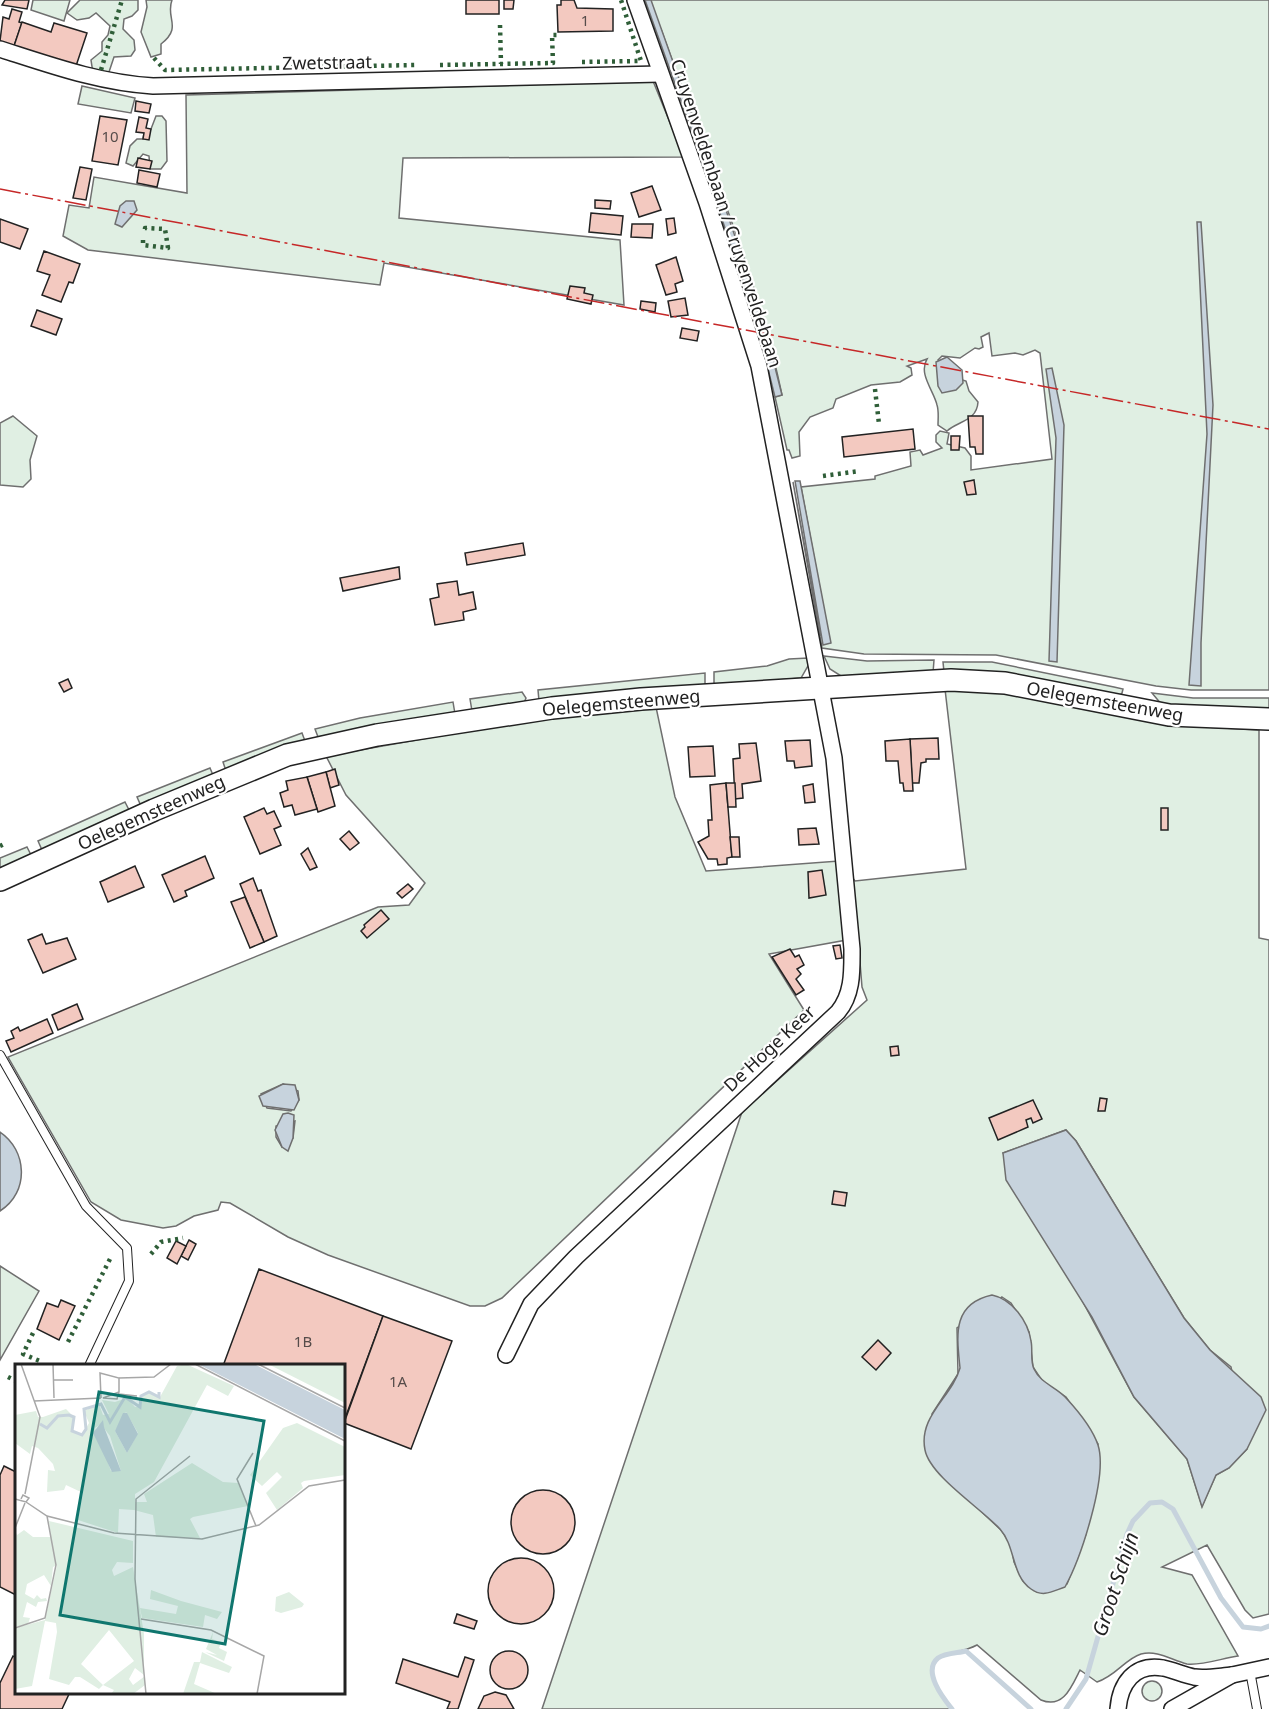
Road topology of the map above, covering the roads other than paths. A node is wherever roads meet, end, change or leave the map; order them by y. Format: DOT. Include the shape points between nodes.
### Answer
graph roads {
  1 [pos="635,0"];
  2 [pos="0,49"];
  3 [pos="660,74"];
  4 [pos="821,687"];
  5 [pos="1269,720"];
  6 [pos="0,880"];
  7 [pos="0,1055"];
  8 [pos="506,1356"];
  9 [pos="89,1364"];
  10 [pos="1269,1667"];
  11 [pos="1250,1671"];
  12 [pos="1232,1675"];
  13 [pos="1118,1709"];
  14 [pos="1172,1709"];
  15 [pos="1257,1709"];
  1 -- 3 [label="street, Cruyenveldenbaan / Cruyenveldebaan"];
  2 -- 3 [label="street, Zwetstraat" via="85,76 153,86"];
  3 -- 4 [label="street, Cruyenveldenbaan / Cruyenveldebaan" via="759,366"];
  4 -- 5 [label="street, Oelegemsteenweg" via="930,680 1005,683 1168,714"];
  4 -- 6 [label="street, Oelegemsteenweg" via="552,708 312,748 257,766"];
  4 -- 8 [label="street, De Hoge Keer" via="834,758 852,949 845,1004 576,1257 531,1304"];
  7 -- 9 [label="lane" via="86,1206 127,1248 129,1281"];
  10 -- 11 [label="street"];
  11 -- 12 [label="street"];
  11 -- 15 [label="lane"];
  12 -- 13 [label="street" via="1196,1677 1148,1668 1134,1673 1124,1683"];
  12 -- 14 [label="street"];
}
